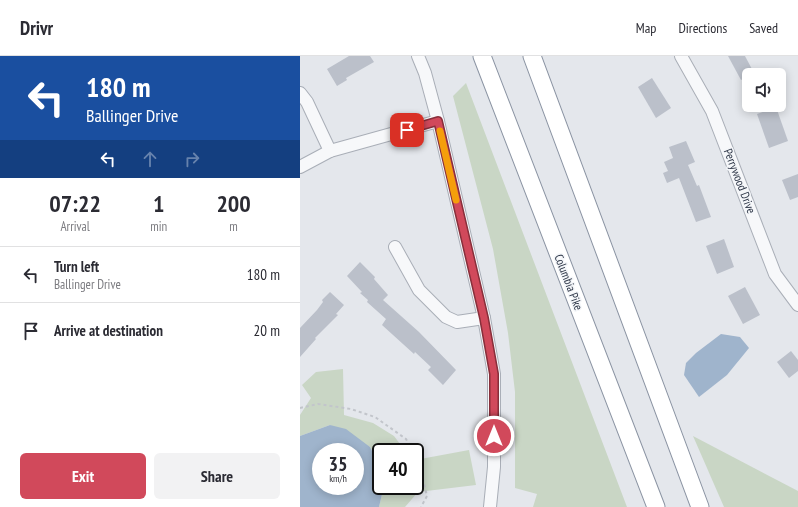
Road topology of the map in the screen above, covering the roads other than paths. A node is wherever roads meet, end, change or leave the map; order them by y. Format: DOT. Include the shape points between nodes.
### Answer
graph roads {
  1 [pos="418,56"];
  2 [pos="482,56"];
  3 [pos="532,56"];
  4 [pos="681,56"];
  5 [pos="300,93"];
  6 [pos="438,121"];
  7 [pos="330,151"];
  8 [pos="300,167"];
  9 [pos="395,247"];
  10 [pos="793,290"];
  11 [pos="798,305"];
  12 [pos="484,318"];
  13 [pos="490,507"];
  14 [pos="656,507"];
  15 [pos="700,507"];
  1 -- 6 [label="street"];
  2 -- 14 [label="highway, Columbia Pike"];
  3 -- 15 [label="highway"];
  4 -- 10 [label="street, Perrywood Drive" via="712,110 776,274"];
  5 -- 7 [label="street" via="307,102"];
  6 -- 7 [label="street"];
  6 -- 12 [label="street"];
  7 -- 8 [label="street"];
  9 -- 12 [label="street" via="419,290 446,317 457,322"];
  10 -- 11 [label="street, Perrywood Drive"];
  12 -- 13 [label="street" via="494,374 494,467"];
}
